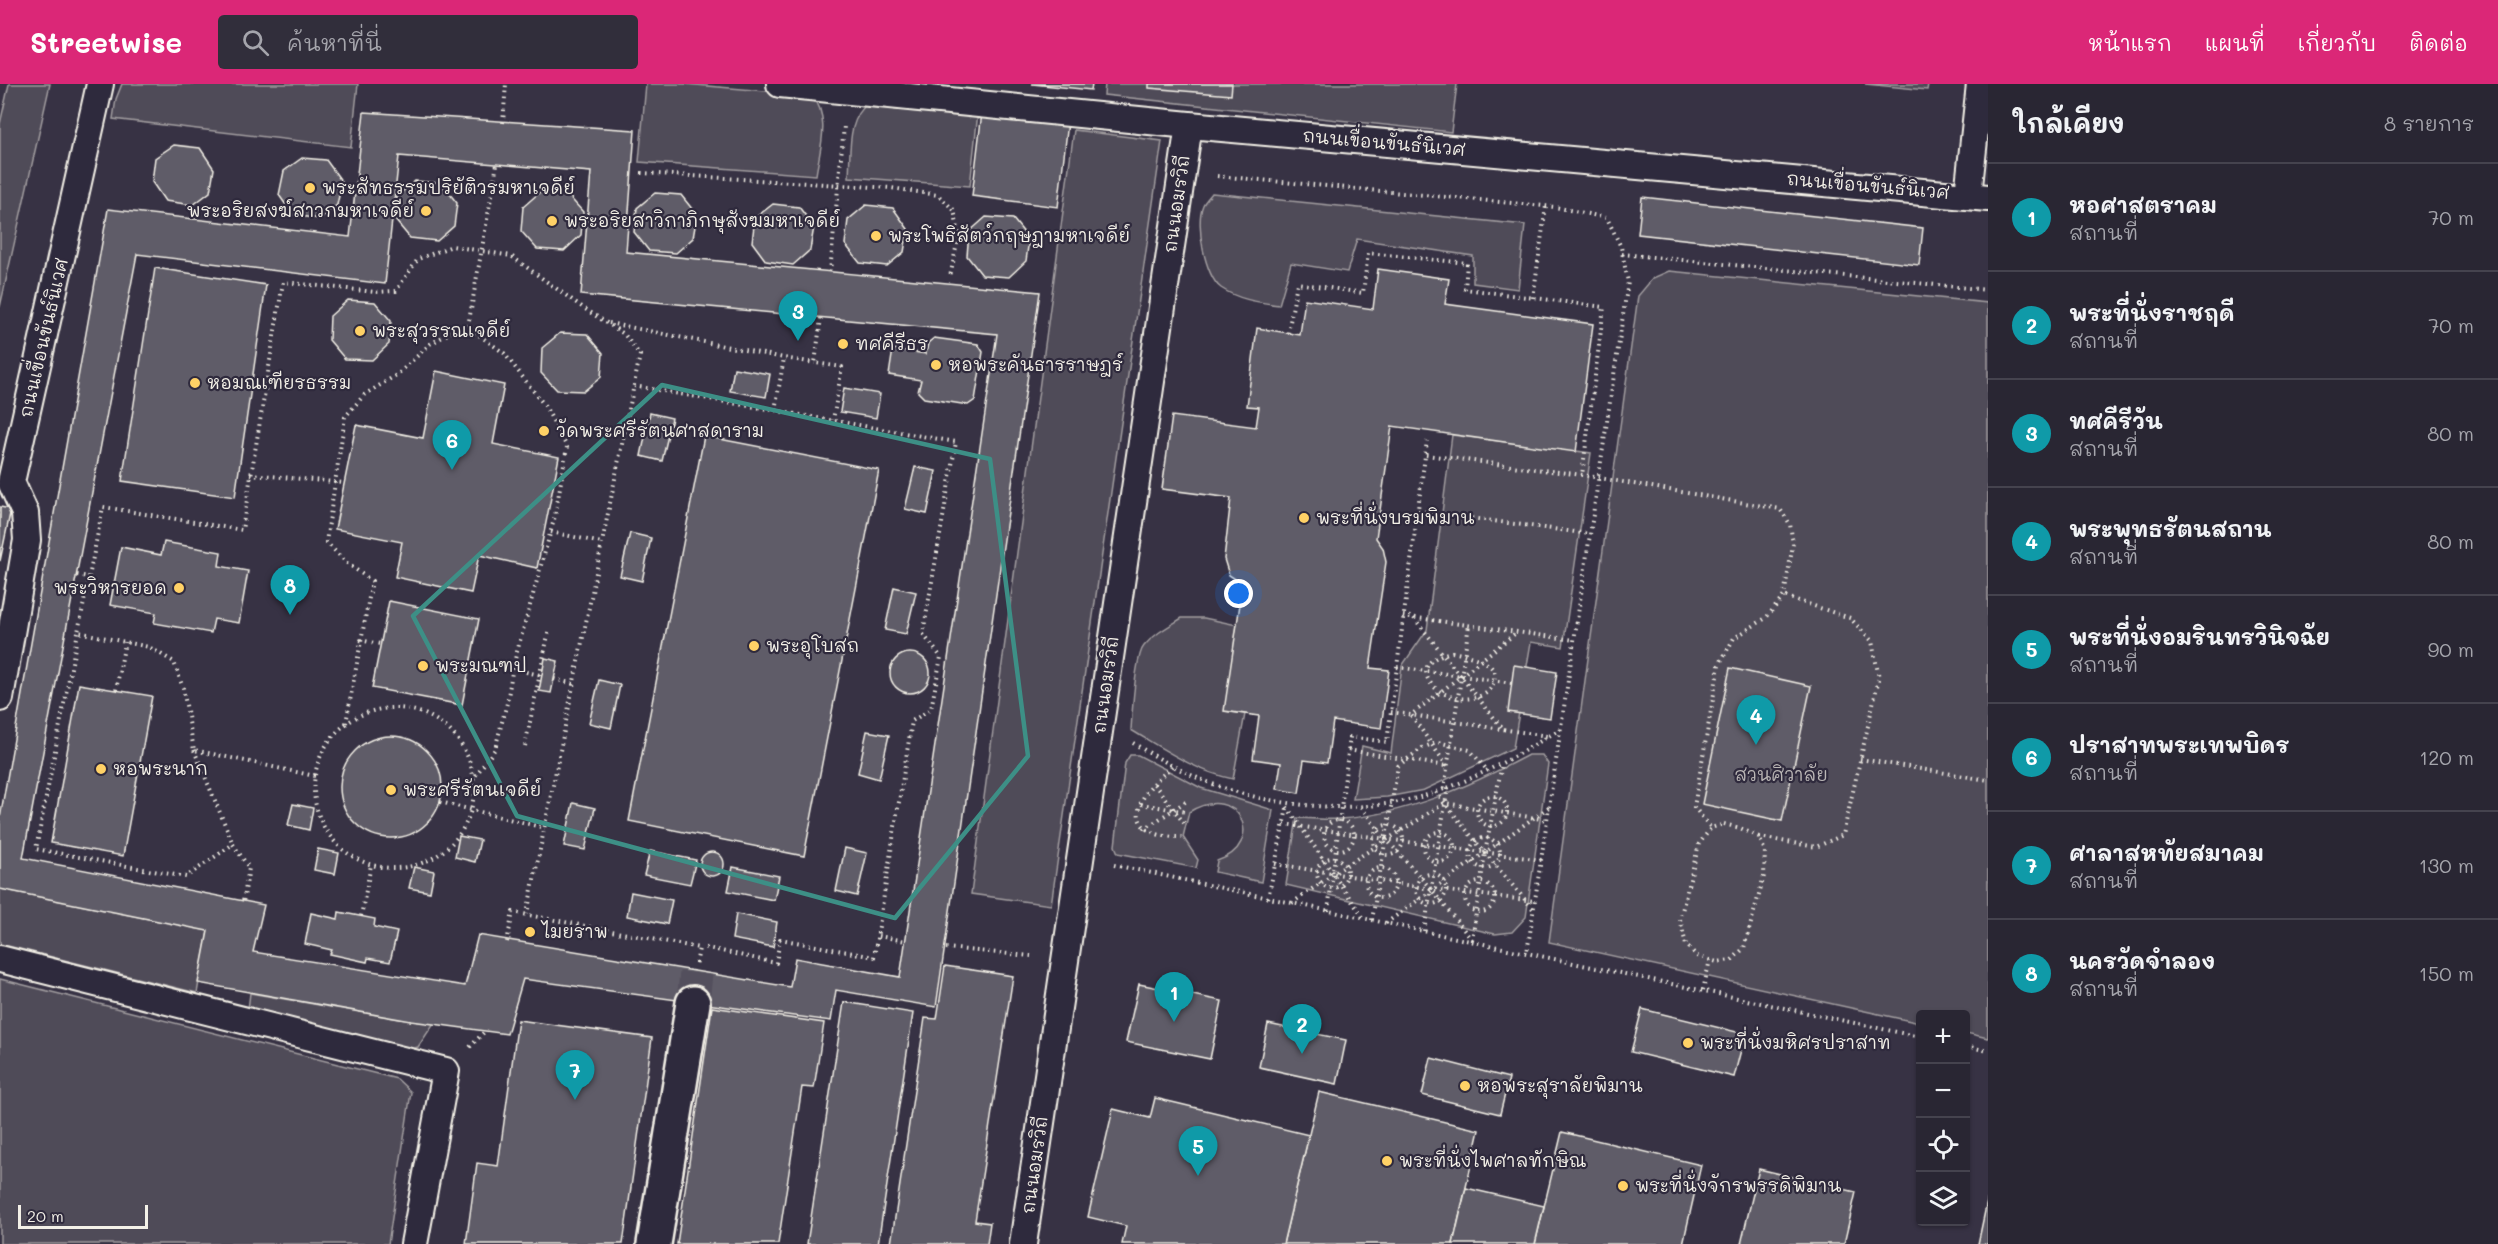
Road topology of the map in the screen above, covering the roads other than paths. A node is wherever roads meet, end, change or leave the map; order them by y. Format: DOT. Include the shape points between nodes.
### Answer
graph roads {
  1 [pos="100,84"];
  2 [pos="780,84"];
  3 [pos="1980,84"];
  4 [pos="1189,125"];
  5 [pos="1978,196"];
  6 [pos="6,481"];
  7 [pos="0,698"];
  8 [pos="0,959"];
  9 [pos="694,988"];
  10 [pos="414,1244"];
  11 [pos="654,1244"];
  12 [pos="1023,1244"];
  1 -- 6 [label="lane, ถนนเขื่อนขันธ์นิเวศ"];
  2 -- 4 [label="lane, ถนนเขื่อนขันธ์นิเวศ"];
  3 -- 5 [label="lane"];
  4 -- 5 [label="lane, ถนนเขื่อนขันธ์นิเวศ"];
  4 -- 12 [label="lane, ถนนอมรวิถี"];
  6 -- 7 [label="lane, ถนนเขื่อนขันธ์นิเวศ" via="25,513 27,540"];
  8 -- 10 [label="lane" via="446,1071"];
  9 -- 11 [label="street"];
}
